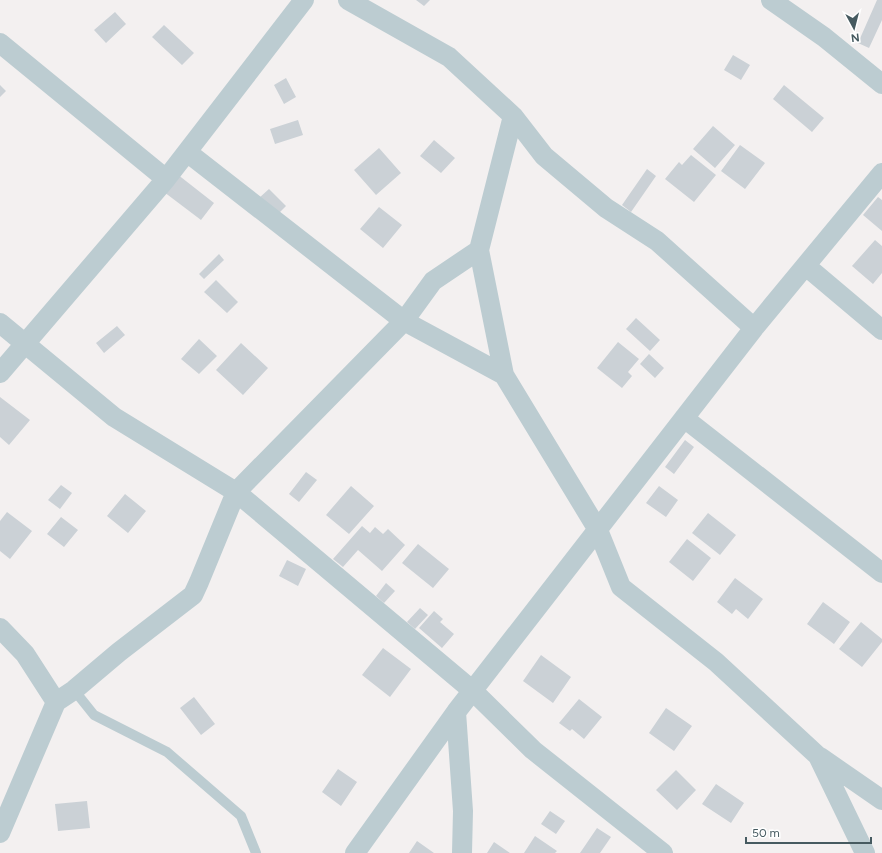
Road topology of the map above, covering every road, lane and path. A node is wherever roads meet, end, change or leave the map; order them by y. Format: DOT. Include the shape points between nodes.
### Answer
graph roads {
  1 [pos="304,0"];
  2 [pos="348,0"];
  3 [pos="771,0"];
  4 [pos="0,43"];
  5 [pos="882,84"];
  6 [pos="513,116"];
  7 [pos="187,152"];
  8 [pos="882,173"];
  9 [pos="166,179"];
  10 [pos="479,250"];
  11 [pos="806,266"];
  12 [pos="404,321"];
  13 [pos="0,323"];
  14 [pos="754,328"];
  15 [pos="882,330"];
  16 [pos="25,344"];
  17 [pos="0,373"];
  18 [pos="504,375"];
  19 [pos="684,418"];
  20 [pos="236,492"];
  21 [pos="598,530"];
  22 [pos="882,573"];
  23 [pos="0,628"];
  24 [pos="74,690"];
  25 [pos="473,691"];
  26 [pos="56,702"];
  27 [pos="456,712"];
  28 [pos="818,756"];
  29 [pos="882,800"];
  30 [pos="0,833"];
  31 [pos="256,853"];
  32 [pos="355,853"];
  33 [pos="462,853"];
  34 [pos="663,853"];
  35 [pos="865,853"];
  1 -- 7 [label="street"];
  2 -- 6 [label="street" via="449,57"];
  3 -- 5 [label="street" via="824,37"];
  4 -- 9 [label="street"];
  6 -- 10 [label="street"];
  6 -- 14 [label="street" via="544,156 606,208 656,240"];
  7 -- 9 [label="street"];
  7 -- 12 [label="street"];
  8 -- 11 [label="street"];
  9 -- 16 [label="street"];
  10 -- 12 [label="street" via="432,281"];
  10 -- 18 [label="street"];
  11 -- 14 [label="street"];
  11 -- 15 [label="street"];
  12 -- 18 [label="street"];
  12 -- 20 [label="street"];
  13 -- 16 [label="street"];
  14 -- 19 [label="street"];
  16 -- 17 [label="street"];
  16 -- 20 [label="street" via="114,417"];
  18 -- 21 [label="street"];
  19 -- 21 [label="street"];
  19 -- 22 [label="street"];
  20 -- 24 [label="street" via="193,595"];
  20 -- 25 [label="street"];
  21 -- 25 [label="street"];
  21 -- 28 [label="street" via="621,587 716,662"];
  23 -- 26 [label="street" via="25,654"];
  24 -- 26 [label="street"];
  24 -- 31 [label="lane" via="94,715 167,752 242,816"];
  25 -- 27 [label="street"];
  25 -- 34 [label="street" via="533,750"];
  26 -- 30 [label="street"];
  27 -- 32 [label="street"];
  27 -- 33 [label="street" via="463,811"];
  28 -- 29 [label="street"];
  28 -- 35 [label="street"];
}
